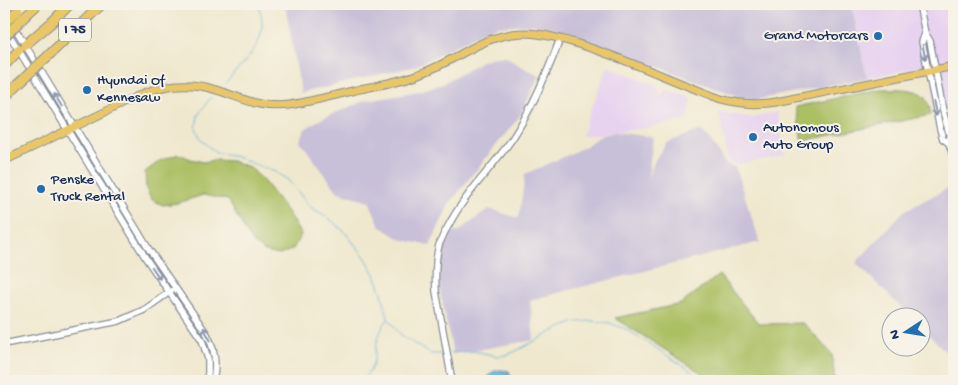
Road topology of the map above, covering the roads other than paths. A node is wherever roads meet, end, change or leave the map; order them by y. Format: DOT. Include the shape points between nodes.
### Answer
graph roads {
  1 [pos="38,4"];
  2 [pos="62,4"];
  3 [pos="70,4"];
  4 [pos="102,4"];
  5 [pos="919,4"];
  6 [pos="21,7"];
  7 [pos="4,10"];
  8 [pos="4,24"];
  9 [pos="4,37"];
  10 [pos="560,39"];
  11 [pos="21,46"];
  12 [pos="4,59"];
  13 [pos="4,66"];
  14 [pos="952,68"];
  15 [pos="932,70"];
  16 [pos="4,98"];
  17 [pos="71,129"];
  18 [pos="954,159"];
  19 [pos="4,161"];
  20 [pos="175,289"];
  21 [pos="169,293"];
  22 [pos="4,344"];
  23 [pos="206,381"];
  24 [pos="213,381"];
  25 [pos="452,381"];
  1 -- 9 [label="highway, bridge"];
  2 -- 11 [label="highway"];
  3 -- 11 [label="highway"];
  4 -- 16 [label="highway, I 75, bridge"];
  5 -- 15 [label="street" via="924,33 922,42"];
  6 -- 8 [label="highway, bridge"];
  7 -- 11 [label="street"];
  8 -- 11 [label="street"];
  10 -- 15 [label="main road" via="721,98 750,104 776,102"];
  10 -- 17 [label="main road" via="526,33 502,36 484,41 413,76 289,105 256,104 201,86 167,86 144,93"];
  10 -- 25 [label="street" via="525,119 464,200 442,236 435,277"];
  11 -- 12 [label="highway"];
  11 -- 13 [label="highway"];
  11 -- 17 [label="street"];
  14 -- 15 [label="main road"];
  15 -- 18 [label="street" via="940,129"];
  17 -- 19 [label="main road"];
  17 -- 20 [label="street" via="92,156"];
  17 -- 21 [label="street, one-way" via="85,158"];
  20 -- 21 [label="street"];
  24 -- 20 [label="street, one-way" via="215,360 212,345 204,328"];
  21 -- 22 [label="street" via="144,310 119,321"];
  21 -- 23 [label="street" via="205,346"];
}
